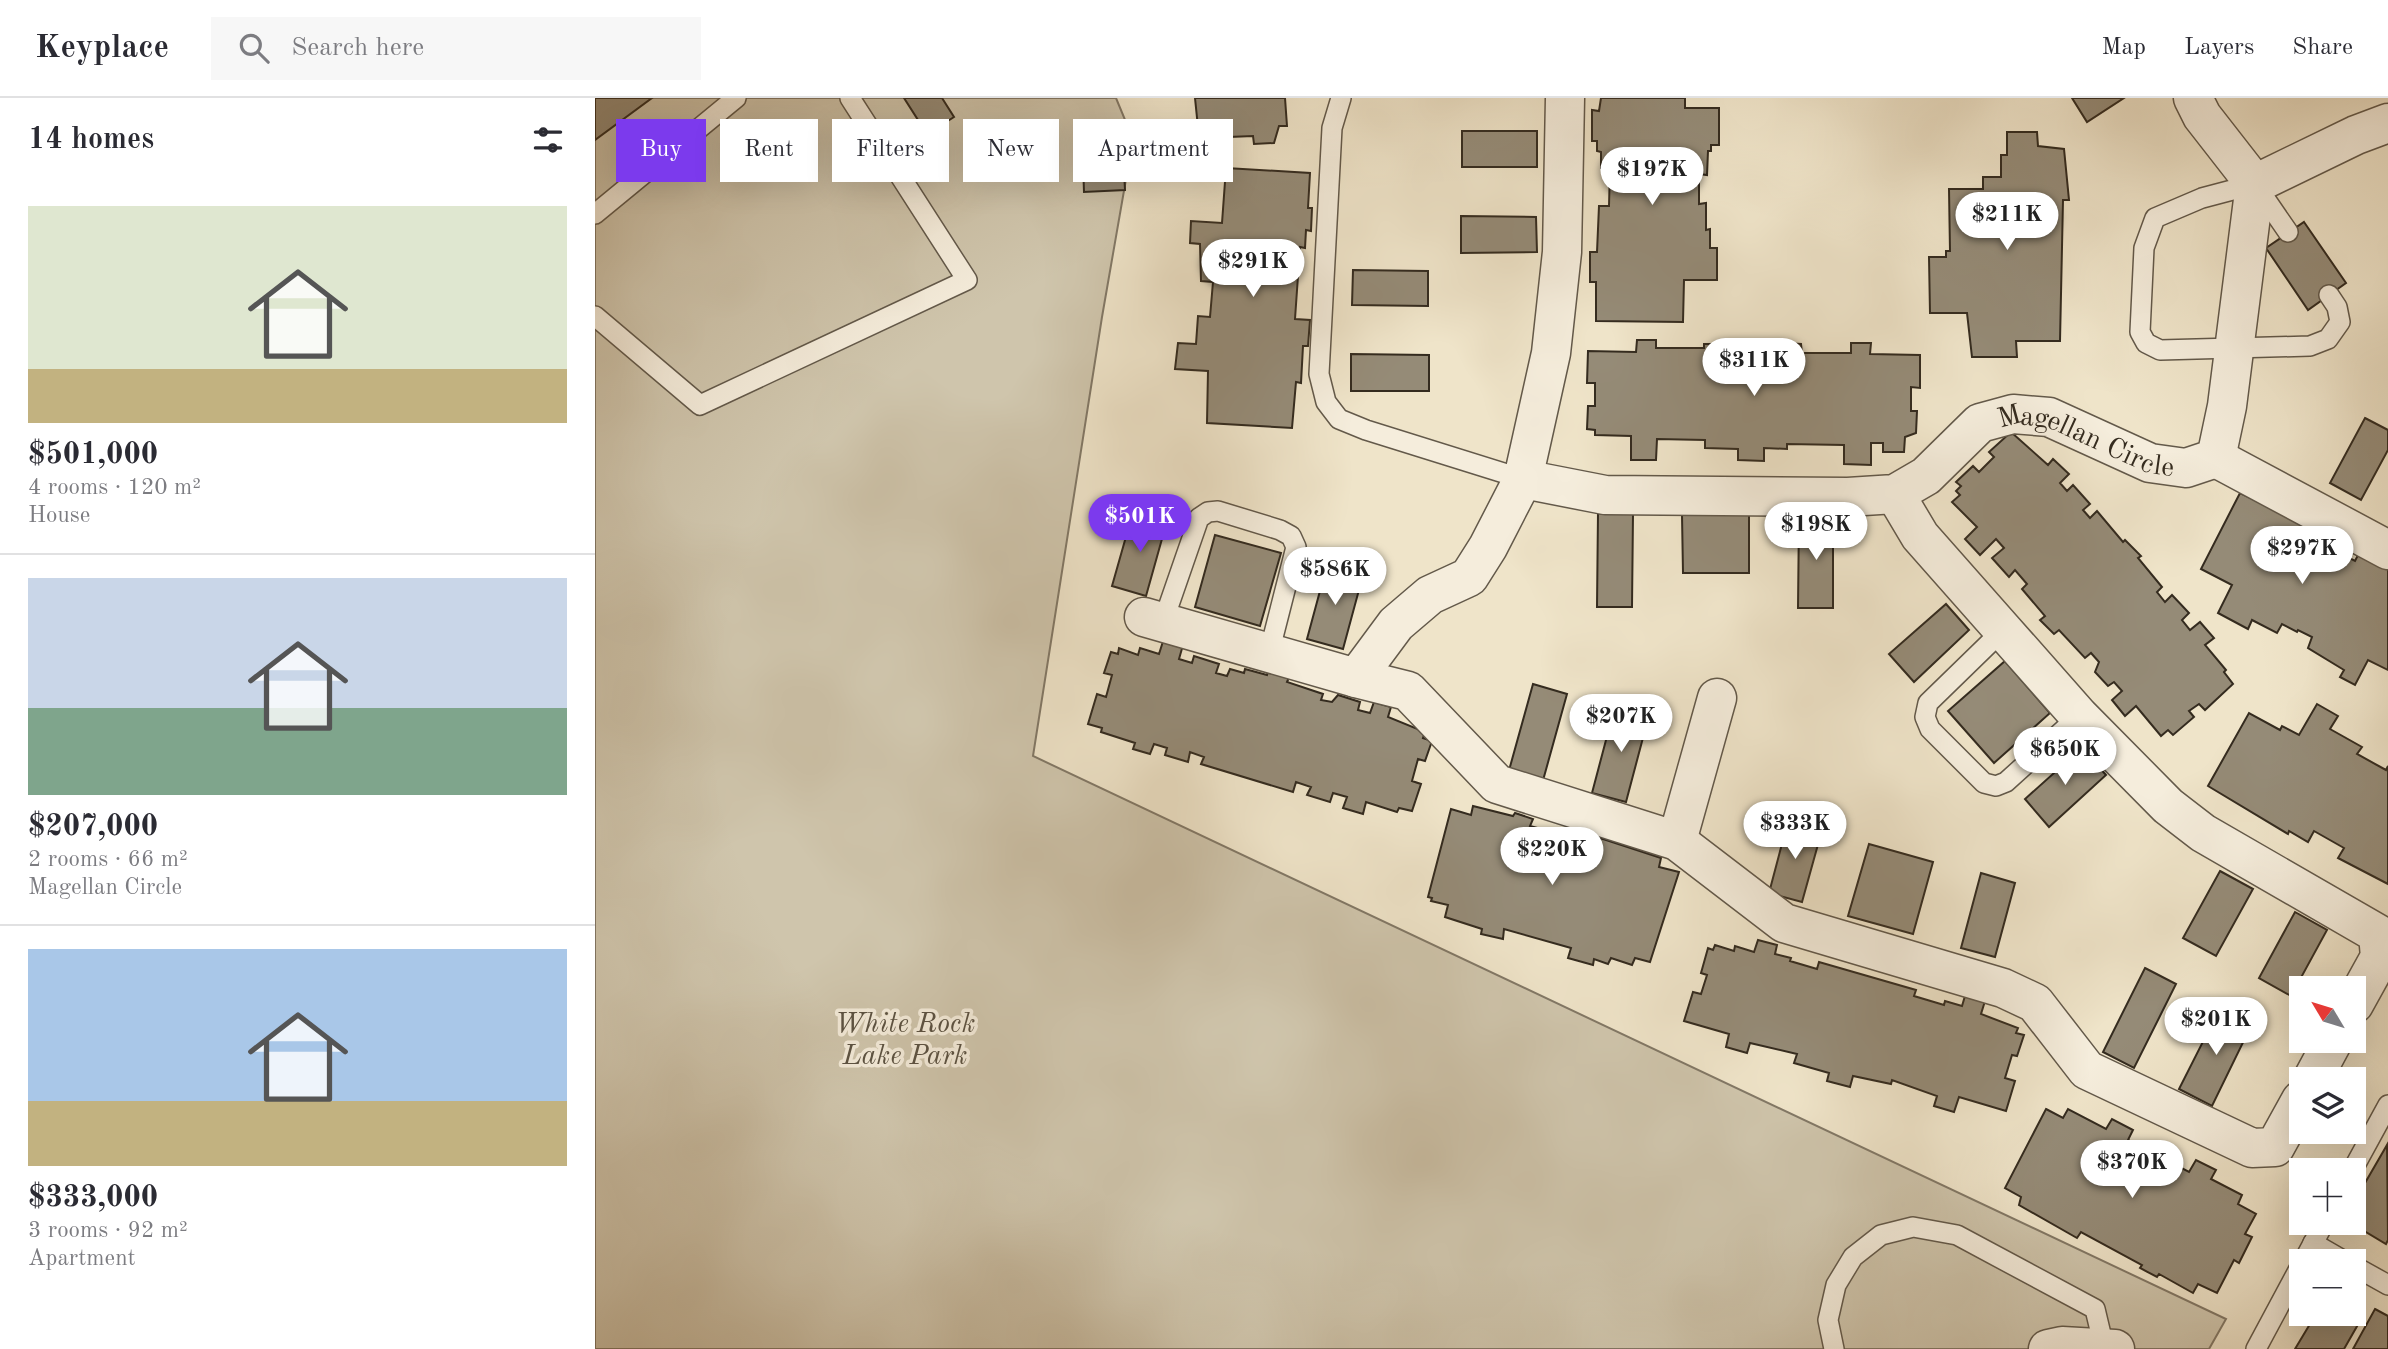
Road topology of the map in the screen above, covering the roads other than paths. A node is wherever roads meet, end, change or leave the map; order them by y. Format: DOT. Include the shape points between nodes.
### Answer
graph roads {
  1 [pos="736,98"];
  2 [pos="850,98"];
  3 [pos="1341,98"];
  4 [pos="1565,98"];
  5 [pos="2193,98"];
  6 [pos="2388,123"];
  7 [pos="2255,184"];
  8 [pos="595,214"];
  9 [pos="2288,232"];
  10 [pos="2329,295"];
  11 [pos="595,316"];
  12 [pos="2235,349"];
  13 [pos="2216,458"];
  14 [pos="1523,479"];
  15 [pos="1895,494"];
  16 [pos="2388,550"];
  17 [pos="1153,620"];
  18 [pos="2003,630"];
  19 [pos="1269,653"];
  20 [pos="1356,678"];
  21 [pos="1717,698"];
  22 [pos="2079,716"];
  23 [pos="1677,841"];
  24 [pos="2366,982"];
  25 [pos="2388,1105"];
  26 [pos="2289,1122"];
  27 [pos="2359,1158"];
  28 [pos="2317,1235"];
  29 [pos="2313,1243"];
  30 [pos="2310,1249"];
  31 [pos="2323,1249"];
  32 [pos="2366,1273"];
  33 [pos="2388,1285"];
  34 [pos="2289,1287"];
  35 [pos="2109,1348"];
  36 [pos="1834,1349"];
  37 [pos="2048,1349"];
  38 [pos="2256,1349"];
  1 -- 8 [label="lane"];
  2 -- 11 [label="lane" via="967,280 700,405"];
  3 -- 14 [label="lane" via="1332,128 1319,374 1325,402 1339,419 1366,430"];
  4 -- 14 [label="street" via="1562,252 1551,353"];
  5 -- 7 [label="street"];
  6 -- 7 [label="street"];
  7 -- 9 [label="lane"];
  7 -- 12 [label="street, Magellan Circle"];
  7 -- 12 [label="lane" via="2201,198 2155,218 2144,248 2140,332 2146,343 2160,350"];
  10 -- 12 [label="lane" via="2340,322 2328,339 2310,346"];
  12 -- 13 [label="street, Magellan Circle"];
  13 -- 15 [label="street, Magellan Circle" via="2186,468 2150,463 2049,417 2013,414 1980,424 1926,476"];
  13 -- 16 [label="street"];
  14 -- 15 [label="street, Magellan Circle" via="1605,495"];
  14 -- 20 [label="street" via="1469,577 1430,595 1396,624"];
  15 -- 18 [label="street" via="1920,536"];
  17 -- 19 [label="street"];
  17 -- 19 [label="lane" via="1199,518 1218,511 1280,530 1291,536 1296,547"];
  18 -- 22 [label="street"];
  18 -- 22 [label="lane" via="1928,703 1925,717 1930,729 1984,783 1996,786"];
  19 -- 20 [label="street"];
  20 -- 23 [label="street" via="1408,691 1497,784"];
  21 -- 23 [label="street"];
  22 -- 24 [label="street" via="2168,807 2378,933 2380,957"];
  23 -- 26 [label="street" via="1784,923 2003,988 2035,1003 2087,1070 2252,1148 2275,1147"];
  25 -- 27 [label="lane"];
  28 -- 29 [label="lane"];
  29 -- 30 [label="lane"];
  29 -- 31 [label="lane"];
  32 -- 33 [label="lane"];
  34 -- 38 [label="lane"];
  35 -- 36 [label="lane" via="2095,1309 1957,1235 1913,1227 1881,1235 1853,1257 1836,1286 1828,1320"];
  35 -- 37 [label="street"];
}
